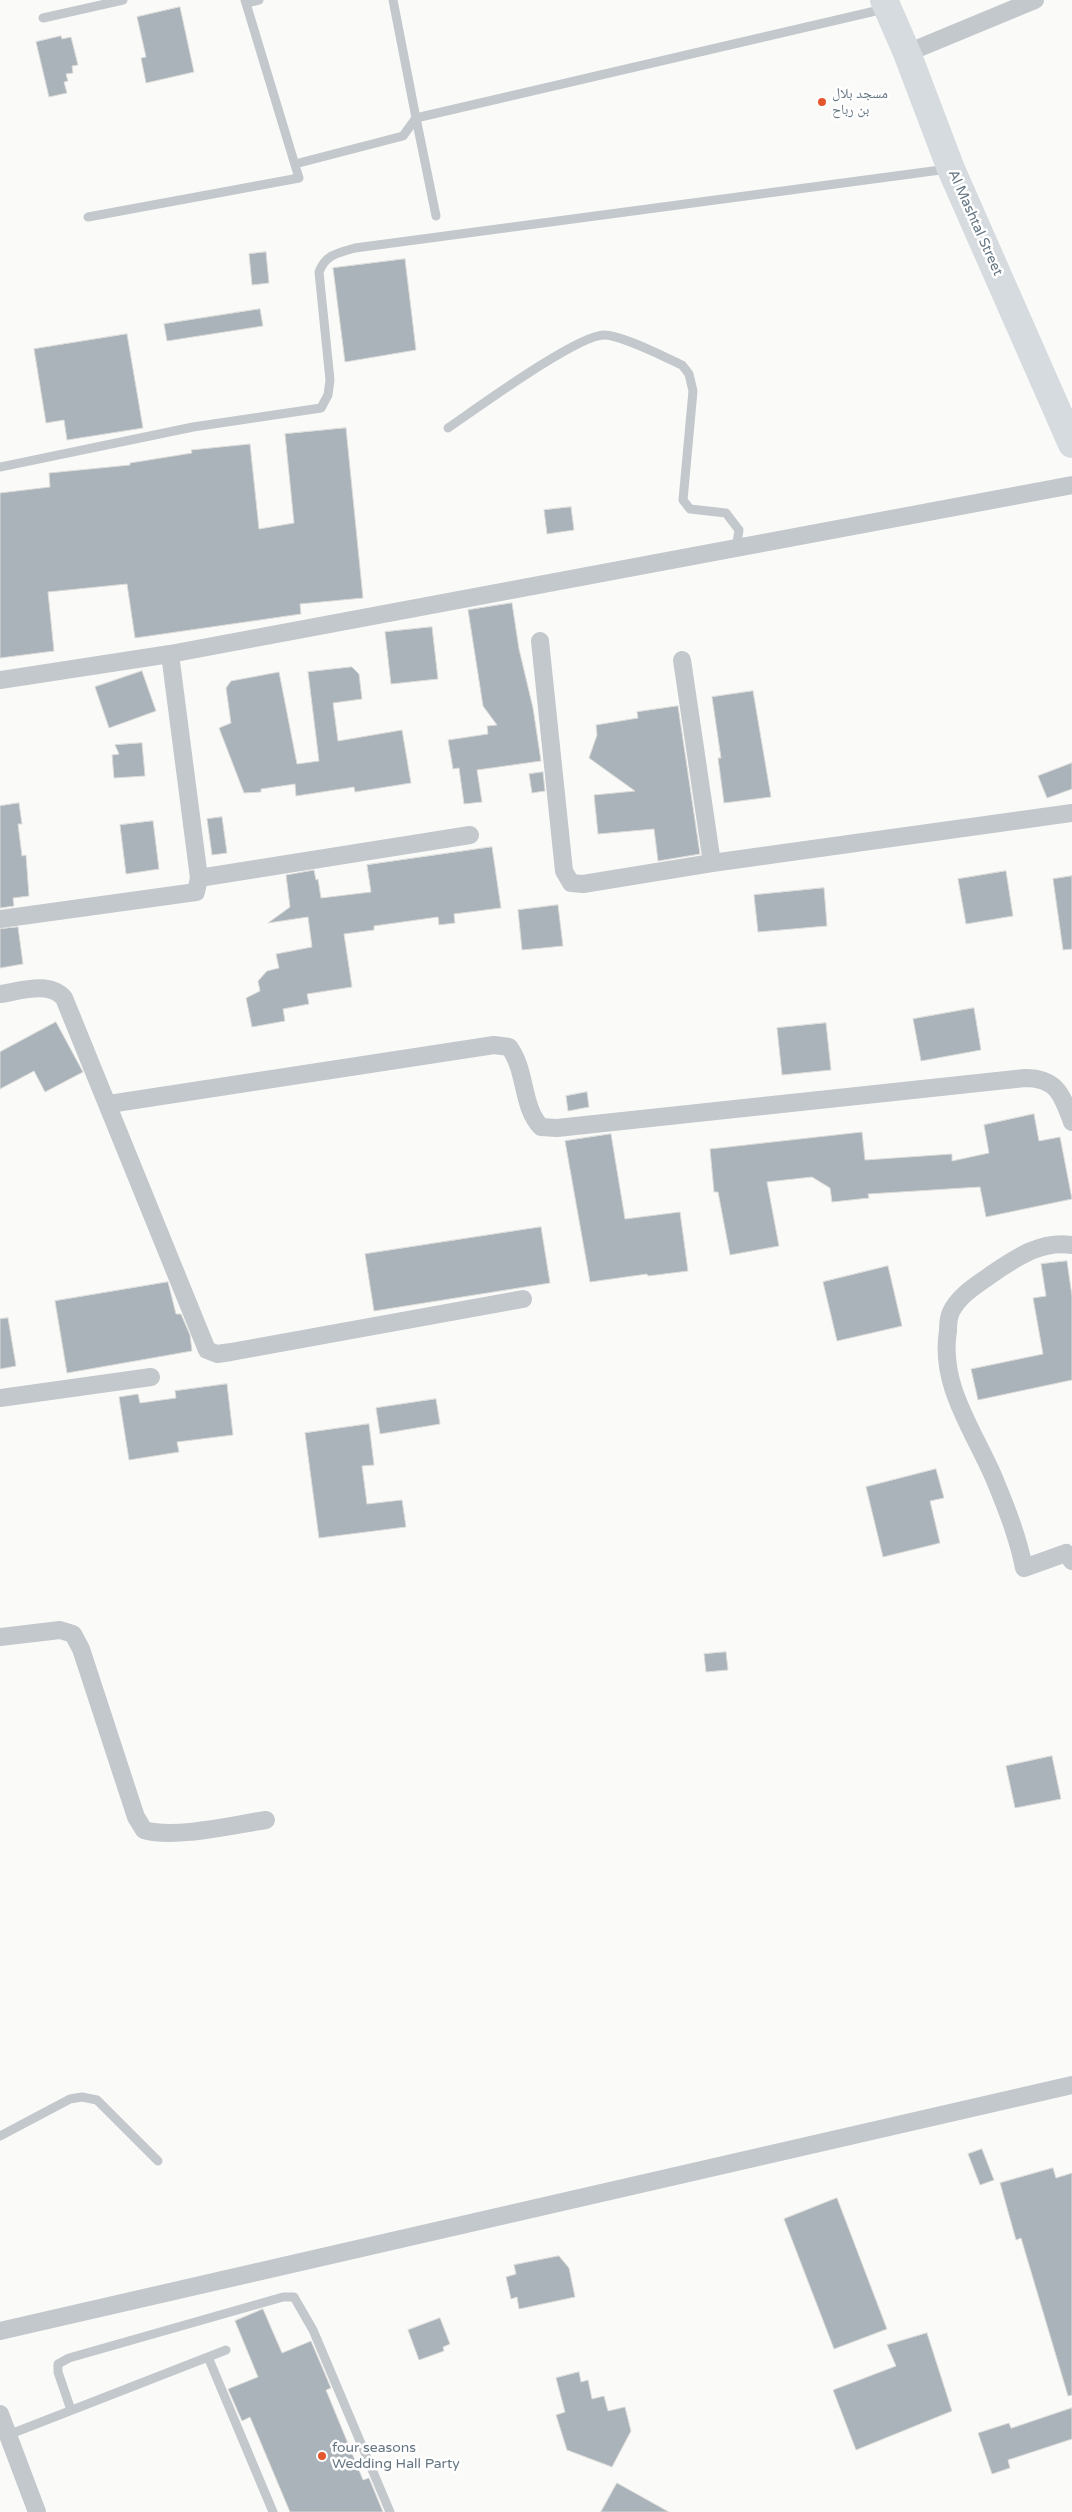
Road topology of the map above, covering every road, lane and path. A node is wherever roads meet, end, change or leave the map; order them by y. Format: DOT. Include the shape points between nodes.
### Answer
graph roads {
  1 [pos="123,0"];
  2 [pos="259,0"];
  3 [pos="393,0"];
  4 [pos="1035,0"];
  5 [pos="245,2"];
  6 [pos="885,4"];
  7 [pos="43,18"];
  8 [pos="907,54"];
  9 [pos="416,118"];
  10 [pos="295,164"];
  11 [pos="951,169"];
  12 [pos="436,216"];
  13 [pos="88,217"];
  14 [pos="448,428"];
  15 [pos="1070,434"];
  16 [pos="0,467"];
  17 [pos="1072,486"];
  18 [pos="736,549"];
  19 [pos="540,641"];
  20 [pos="170,654"];
  21 [pos="682,660"];
  22 [pos="0,680"];
  23 [pos="1072,813"];
  24 [pos="470,834"];
  25 [pos="712,863"];
  26 [pos="199,878"];
  27 [pos="0,919"];
  28 [pos="0,994"];
  29 [pos="109,1104"];
  30 [pos="1072,1122"];
  31 [pos="1072,1245"];
  32 [pos="524,1299"];
  33 [pos="151,1377"];
  34 [pos="0,1398"];
  35 [pos="1072,1561"];
  36 [pos="0,1637"];
  37 [pos="266,1820"];
  38 [pos="1072,2085"];
  39 [pos="0,2136"];
  40 [pos="158,2161"];
  41 [pos="0,2331"];
  42 [pos="226,2350"];
  43 [pos="208,2357"];
  44 [pos="71,2410"];
  45 [pos="0,2414"];
  46 [pos="8,2435"];
  47 [pos="37,2512"];
  48 [pos="273,2512"];
  49 [pos="390,2512"];
  1 -- 7 [label="lane"];
  2 -- 5 [label="lane"];
  3 -- 9 [label="lane"];
  4 -- 8 [label="street"];
  5 -- 10 [label="lane"];
  6 -- 8 [label="main road, Al Mashtal Street"];
  6 -- 9 [label="lane"];
  8 -- 11 [label="main road, Al Mashtal Street"];
  9 -- 10 [label="lane" via="403,136"];
  9 -- 12 [label="lane"];
  10 -- 13 [label="lane" via="299,178"];
  11 -- 15 [label="main road, Al Mashtal Street"];
  11 -- 16 [label="lane" via="355,248 332,254 323,262 319,272 330,380 328,395 321,408 193,427"];
  14 -- 18 [label="lane" via="577,342 603,334 615,336 682,365 689,374 693,391 683,500 690,510 726,513 739,530"];
  17 -- 18 [label="street"];
  18 -- 20 [label="street"];
  19 -- 25 [label="street" via="564,871 571,883 583,884"];
  20 -- 22 [label="street"];
  20 -- 26 [label="street"];
  21 -- 25 [label="street"];
  23 -- 25 [label="street"];
  24 -- 26 [label="street"];
  26 -- 27 [label="street" via="196,892"];
  28 -- 29 [label="street" via="40,988 58,991 64,998"];
  29 -- 30 [label="street" via="494,1045 509,1047 517,1058 532,1118 541,1127 557,1128 1025,1078 1040,1078 1052,1084 1063,1097"];
  29 -- 32 [label="street" via="207,1350 217,1354 231,1352"];
  31 -- 35 [label="street" via="1059,1243 1037,1248 1014,1259 965,1293 950,1313 946,1339 949,1372 959,1406 994,1478 1018,1540 1024,1568 1066,1553"];
  33 -- 34 [label="street"];
  36 -- 37 [label="street" via="60,1630 73,1634 81,1649 136,1817 144,1830 156,1834 175,1833"];
  38 -- 41 [label="street"];
  39 -- 40 [label="lane" via="70,2099 82,2097 97,2100"];
  42 -- 43 [label="lane"];
  43 -- 44 [label="lane"];
  43 -- 48 [label="lane"];
  44 -- 46 [label="lane"];
  44 -- 49 [label="lane" via="58,2372 58,2364 69,2358 283,2297 294,2297 313,2330"];
  45 -- 46 [label="street"];
  46 -- 47 [label="street"];
}
